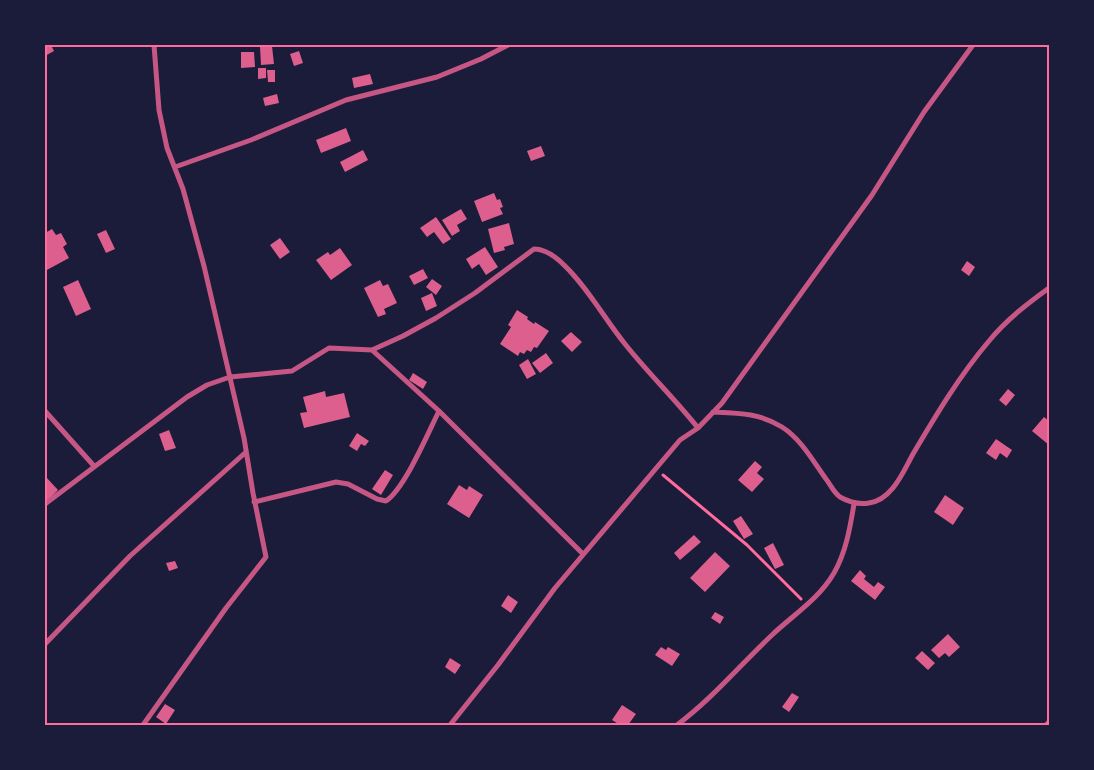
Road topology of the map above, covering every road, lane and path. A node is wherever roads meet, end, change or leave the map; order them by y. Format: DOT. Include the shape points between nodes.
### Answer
graph roads {
  1 [pos="154,45"];
  2 [pos="508,45"];
  3 [pos="974,45"];
  4 [pos="174,167"];
  5 [pos="1049,288"];
  6 [pos="372,350"];
  7 [pos="230,377"];
  8 [pos="45,411"];
  9 [pos="439,411"];
  10 [pos="713,412"];
  11 [pos="698,428"];
  12 [pos="246,452"];
  13 [pos="94,466"];
  14 [pos="656,469"];
  15 [pos="254,502"];
  16 [pos="45,504"];
  17 [pos="854,504"];
  18 [pos="583,554"];
  19 [pos="807,605"];
  20 [pos="45,644"];
  21 [pos="1049,722"];
  22 [pos="143,725"];
  23 [pos="450,725"];
  24 [pos="677,725"];
  25 [pos="1046,725"];
  1 -- 4 [label="street" via="160,110"];
  2 -- 4 [label="street" via="437,77 346,100 251,140"];
  3 -- 10 [label="street" via="924,112 872,195"];
  4 -- 7 [label="street" via="204,266"];
  5 -- 17 [label="street" via="1005,323 989,341 888,494 870,503"];
  6 -- 7 [label="street" via="329,348 292,371"];
  6 -- 9 [label="street"];
  6 -- 11 [label="street" via="436,318 538,249 564,264 625,344"];
  7 -- 12 [label="street"];
  7 -- 13 [label="street" via="188,396"];
  8 -- 13 [label="street"];
  9 -- 15 [label="street" via="413,463 392,497 386,501 336,482"];
  9 -- 18 [label="street"];
  10 -- 11 [label="street"];
  10 -- 17 [label="street" via="748,413 782,427 802,444 838,496"];
  11 -- 14 [label="street" via="680,440"];
  12 -- 15 [label="street"];
  12 -- 20 [label="street" via="130,556"];
  13 -- 16 [label="street"];
  14 -- 18 [label="street"];
  14 -- 19 [label="path" via="747,545"];
  15 -- 22 [label="street" via="266,557"];
  17 -- 19 [label="street" via="842,558 833,575"];
  18 -- 23 [label="street"];
  19 -- 24 [label="street"];
  21 -- 25 [label="street"];
}
